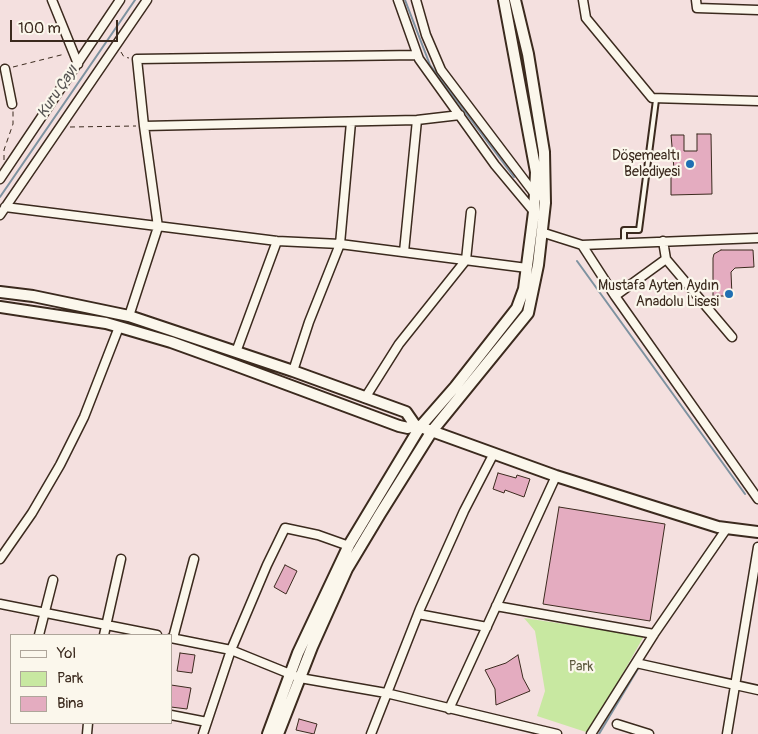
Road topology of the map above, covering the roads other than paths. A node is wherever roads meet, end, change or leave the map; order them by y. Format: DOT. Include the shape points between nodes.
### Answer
graph roads {
  1 [pos="52,0"];
  2 [pos="147,0"];
  3 [pos="398,0"];
  4 [pos="416,0"];
  5 [pos="504,0"];
  6 [pos="515,0"];
  7 [pos="583,0"];
  8 [pos="696,0"];
  9 [pos="118,1"];
  10 [pos="758,10"];
  11 [pos="417,55"];
  12 [pos="78,64"];
  13 [pos="5,69"];
  14 [pos="656,100"];
  15 [pos="758,101"];
  16 [pos="12,104"];
  17 [pos="460,115"];
  18 [pos="417,120"];
  19 [pos="351,122"];
  20 [pos="144,126"];
  21 [pos="2,176"];
  22 [pos="535,195"];
  23 [pos="545,202"];
  24 [pos="5,207"];
  25 [pos="471,212"];
  26 [pos="534,212"];
  27 [pos="0,215"];
  28 [pos="543,219"];
  29 [pos="158,227"];
  30 [pos="537,232"];
  31 [pos="758,238"];
  32 [pos="663,241"];
  33 [pos="278,242"];
  34 [pos="624,243"];
  35 [pos="340,244"];
  36 [pos="582,244"];
  37 [pos="404,252"];
  38 [pos="666,259"];
  39 [pos="466,260"];
  40 [pos="527,268"];
  41 [pos="0,292"];
  42 [pos="615,296"];
  43 [pos="0,307"];
  44 [pos="129,316"];
  45 [pos="119,327"];
  46 [pos="732,337"];
  47 [pos="236,352"];
  48 [pos="293,371"];
  49 [pos="365,398"];
  50 [pos="418,426"];
  51 [pos="432,431"];
  52 [pos="494,453"];
  53 [pos="556,476"];
  54 [pos="758,499"];
  55 [pos="727,528"];
  56 [pos="758,532"];
  57 [pos="349,546"];
  58 [pos="758,547"];
  59 [pos="0,559"];
  60 [pos="121,559"];
  61 [pos="194,559"];
  62 [pos="53,580"];
  63 [pos="0,604"];
  64 [pos="496,606"];
  65 [pos="44,614"];
  66 [pos="418,614"];
  67 [pos="106,627"];
  68 [pos="487,627"];
  69 [pos="39,634"];
  70 [pos="104,634"];
  71 [pos="152,634"];
  72 [pos="654,634"];
  73 [pos="172,638"];
  74 [pos="232,650"];
  75 [pos="636,663"];
  76 [pos="295,677"];
  77 [pos="735,686"];
  78 [pos="758,690"];
  79 [pos="386,693"];
  80 [pos="448,709"];
  81 [pos="172,715"];
  82 [pos="207,722"];
  83 [pos="616,724"];
  84 [pos="203,734"];
  85 [pos="268,734"];
  86 [pos="278,734"];
  87 [pos="371,734"];
  88 [pos="557,734"];
  89 [pos="591,734"];
  90 [pos="649,734"];
  91 [pos="727,734"];
  1 -- 12 [label="street"];
  2 -- 24 [label="street"];
  3 -- 11 [label="street"];
  4 -- 22 [label="street" via="426,35 442,70"];
  5 -- 22 [label="street" via="532,144"];
  6 -- 23 [label="street" via="528,54 544,152"];
  7 -- 14 [label="street" via="586,18 648,95"];
  8 -- 10 [label="street" via="697,8"];
  9 -- 12 [label="street"];
  11 -- 17 [label="street"];
  11 -- 20 [label="street" via="137,59"];
  12 -- 21 [label="street"];
  13 -- 16 [label="street"];
  14 -- 15 [label="street"];
  14 -- 34 [label="lane" via="639,230 624,230"];
  17 -- 18 [label="street"];
  17 -- 26 [label="street"];
  18 -- 19 [label="street"];
  18 -- 37 [label="street"];
  19 -- 20 [label="street"];
  19 -- 35 [label="street"];
  20 -- 29 [label="street"];
  22 -- 23 [label="street"];
  22 -- 26 [label="street"];
  23 -- 28 [label="street"];
  24 -- 27 [label="street"];
  24 -- 29 [label="street"];
  25 -- 39 [label="street"];
  26 -- 28 [label="street"];
  26 -- 30 [label="street"];
  28 -- 30 [label="street"];
  29 -- 33 [label="street"];
  29 -- 44 [label="street"];
  30 -- 36 [label="street"];
  30 -- 40 [label="street"];
  30 -- 51 [label="street" via="528,313"];
  31 -- 32 [label="street"];
  32 -- 34 [label="street"];
  32 -- 38 [label="street"];
  33 -- 35 [label="street"];
  33 -- 47 [label="street"];
  34 -- 36 [label="street"];
  35 -- 37 [label="street"];
  35 -- 48 [label="street" via="308,322"];
  36 -- 42 [label="street"];
  37 -- 39 [label="street"];
  38 -- 42 [label="street"];
  38 -- 46 [label="street"];
  39 -- 40 [label="street"];
  39 -- 49 [label="street" via="399,344"];
  40 -- 50 [label="street" via="517,308 455,387"];
  41 -- 44 [label="street"];
  42 -- 54 [label="street"];
  43 -- 45 [label="street"];
  44 -- 47 [label="street"];
  45 -- 50 [label="street" via="232,364 399,426"];
  45 -- 59 [label="street" via="84,416 60,465"];
  47 -- 48 [label="street"];
  48 -- 49 [label="street"];
  49 -- 50 [label="street" via="406,412"];
  50 -- 51 [label="street"];
  50 -- 57 [label="street"];
  51 -- 52 [label="street"];
  51 -- 76 [label="street" via="347,569"];
  52 -- 53 [label="street"];
  52 -- 66 [label="street"];
  53 -- 55 [label="street"];
  53 -- 64 [label="street"];
  55 -- 56 [label="street"];
  55 -- 72 [label="street"];
  57 -- 74 [label="street" via="285,528"];
  57 -- 76 [label="street"];
  58 -- 77 [label="street"];
  60 -- 67 [label="street"];
  61 -- 73 [label="street"];
  62 -- 65 [label="street"];
  63 -- 65 [label="street"];
  64 -- 68 [label="street"];
  64 -- 72 [label="street"];
  65 -- 67 [label="street"];
  65 -- 69 [label="street"];
  66 -- 68 [label="street"];
  66 -- 79 [label="street"];
  67 -- 70 [label="street"];
  67 -- 71 [label="street"];
  68 -- 80 [label="street"];
  72 -- 75 [label="street"];
  73 -- 74 [label="street"];
  74 -- 76 [label="street"];
  74 -- 82 [label="street"];
  75 -- 77 [label="street"];
  75 -- 89 [label="street"];
  76 -- 79 [label="street"];
  76 -- 85 [label="street"];
  76 -- 86 [label="street"];
  77 -- 78 [label="street"];
  77 -- 91 [label="street"];
  79 -- 80 [label="street"];
  79 -- 87 [label="street"];
  80 -- 88 [label="street"];
  81 -- 82 [label="street"];
  82 -- 84 [label="street"];
  83 -- 90 [label="street"];
}
